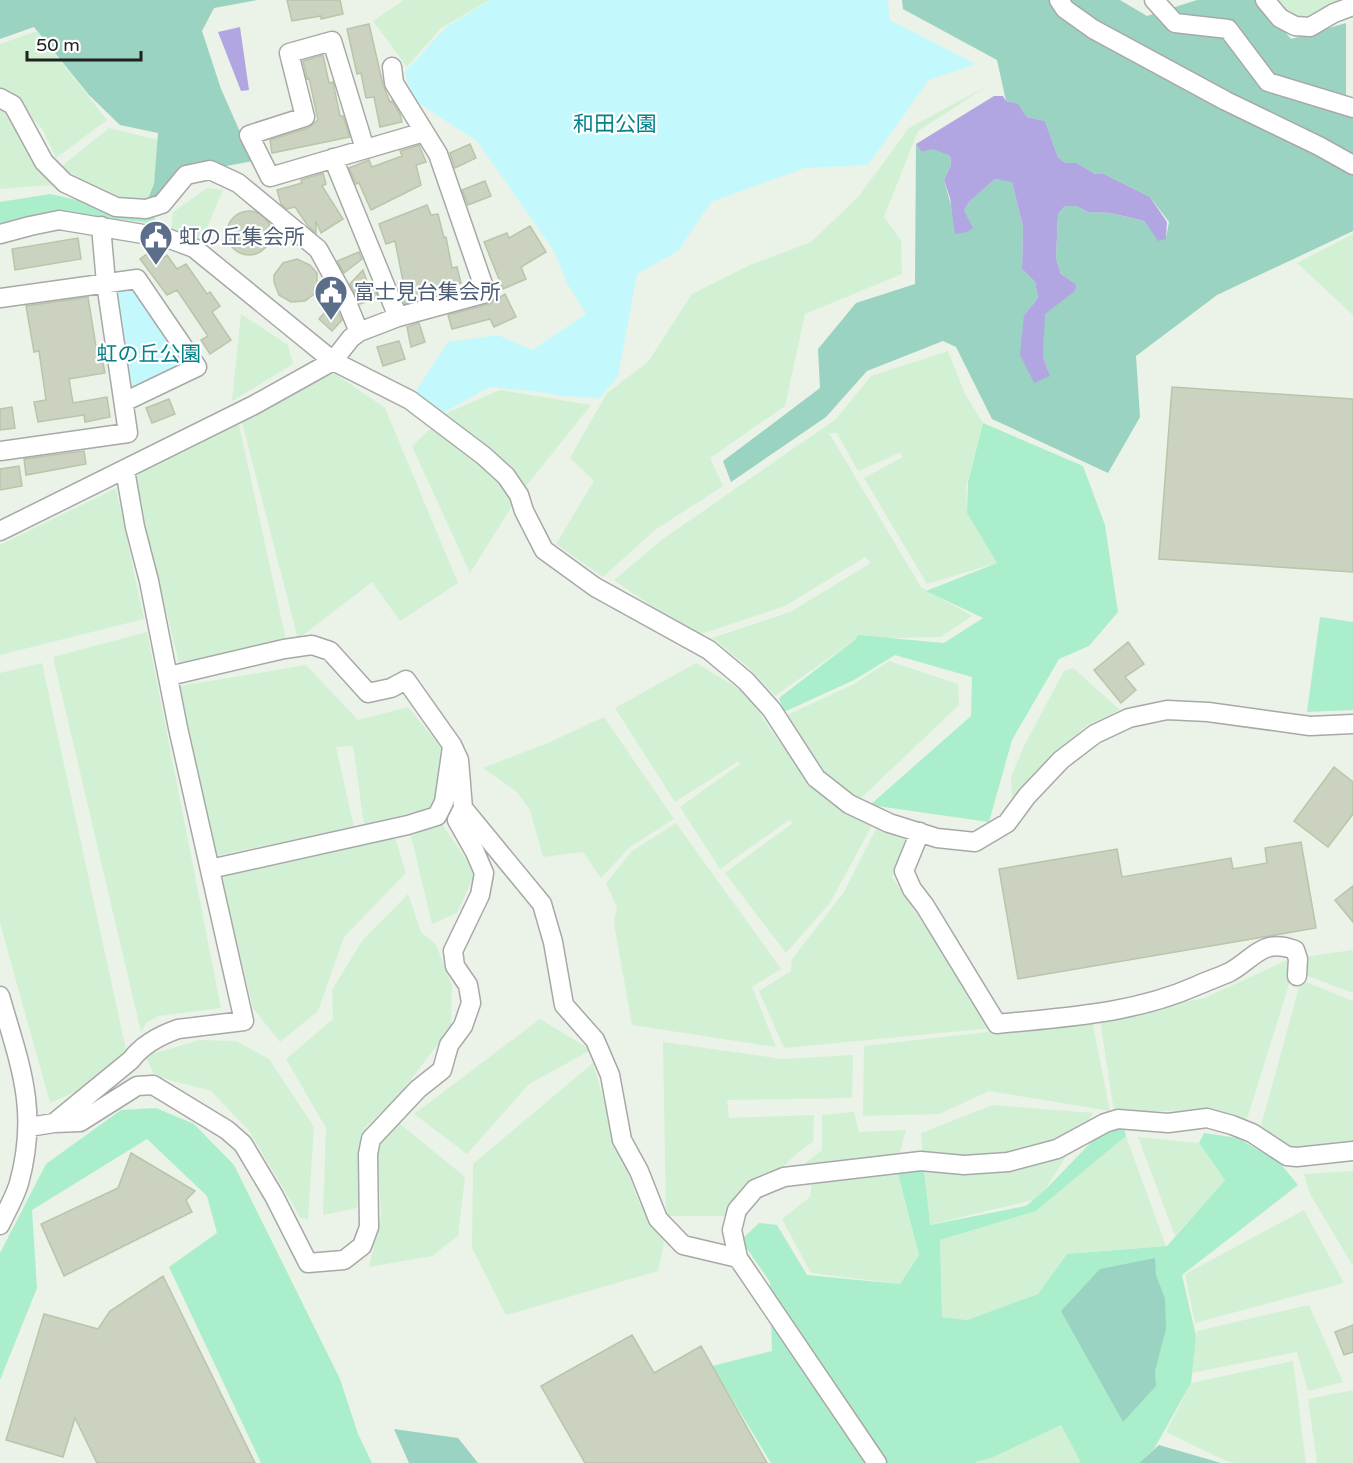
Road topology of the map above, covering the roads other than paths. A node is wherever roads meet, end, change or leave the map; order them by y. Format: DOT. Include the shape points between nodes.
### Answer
graph roads {
  1 [pos="1059,0"];
  2 [pos="1154,0"];
  3 [pos="1265,0"];
  4 [pos="1353,6"];
  5 [pos="393,67"];
  6 [pos="0,98"];
  7 [pos="1353,108"];
  8 [pos="423,132"];
  9 [pos="365,149"];
  10 [pos="333,158"];
  11 [pos="1353,165"];
  12 [pos="101,226"];
  13 [pos="0,234"];
  14 [pos="106,283"];
  15 [pos="0,298"];
  16 [pos="398,317"];
  17 [pos="359,332"];
  18 [pos="333,361"];
  19 [pos="124,402"];
  20 [pos="0,451"];
  21 [pos="125,470"];
  22 [pos="0,531"];
  23 [pos="169,676"];
  24 [pos="1353,724"];
  25 [pos="452,745"];
  26 [pos="463,808"];
  27 [pos="920,832"];
  28 [pos="210,869"];
  29 [pos="1297,976"];
  30 [pos="0,996"];
  31 [pos="54,1123"];
  32 [pos="29,1127"];
  33 [pos="1353,1151"];
  34 [pos="0,1225"];
  35 [pos="738,1258"];
  36 [pos="877,1463"];
  1 -- 11 [label="street" via="1093,29"];
  2 -- 7 [label="street" via="1175,23 1228,29 1268,82"];
  3 -- 4 [label="street" via="1280,18 1294,26 1310,27"];
  5 -- 8 [label="street" via="394,83"];
  6 -- 17 [label="street" via="14,105 44,162 65,183 116,207 146,209 162,204 186,175 210,170 238,183 318,249"];
  8 -- 9 [label="street"];
  8 -- 16 [label="street" via="438,154 486,293"];
  9 -- 10 [label="street"];
  9 -- 10 [label="street" via="332,40 289,53 305,117 249,135 270,177"];
  10 -- 16 [label="street"];
  12 -- 13 [label="street" via="59,220"];
  12 -- 14 [label="street"];
  12 -- 18 [label="street" via="167,238 194,248"];
  14 -- 15 [label="street"];
  14 -- 19 [label="street"];
  14 -- 19 [label="street" via="137,279 197,367"];
  16 -- 17 [label="street"];
  17 -- 18 [label="street"];
  18 -- 21 [label="street"];
  18 -- 27 [label="street" via="410,400 484,456 506,476 519,495 544,550 595,587 709,650 746,681 772,710 816,778 849,804 889,823"];
  19 -- 20 [label="street" via="128,433"];
  21 -- 22 [label="street"];
  21 -- 23 [label="street"];
  23 -- 25 [label="street" via="312,645 330,651 368,693 406,680"];
  23 -- 28 [label="street"];
  24 -- 27 [label="street" via="1310,726 1167,710 1129,718 1095,734 1061,760 1007,823 975,842"];
  25 -- 26 [label="street" via="459,760"];
  25 -- 28 [label="street" via="444,802 436,816"];
  26 -- 31 [label="street" via="457,820 484,873 480,895 453,951 455,966 468,985 471,1003 463,1026 449,1045 442,1070 418,1089 371,1140 369,1227 362,1246 344,1260 308,1263 243,1144 153,1085 137,1086 80,1122"];
  26 -- 35 [label="street" via="542,904 564,1005 595,1040 610,1075 622,1140 658,1218 683,1245"];
  27 -- 29 [label="street" via="904,871 997,1024 1103,1013 1148,1003 1230,971 1266,947 1280,945 1295,950"];
  28 -- 31 [label="street" via="244,1021 169,1032 139,1050"];
  30 -- 32 [label="street" via="28,1098"];
  31 -- 32 [label="street"];
  32 -- 34 [label="street" via="18,1185"];
  33 -- 35 [label="street" via="1287,1156 1252,1133 1207,1118 1168,1123 1118,1119 1056,1149 1008,1162 964,1165 921,1161 784,1177 755,1190 737,1210 732,1230"];
  35 -- 36 [label="street"];
}
